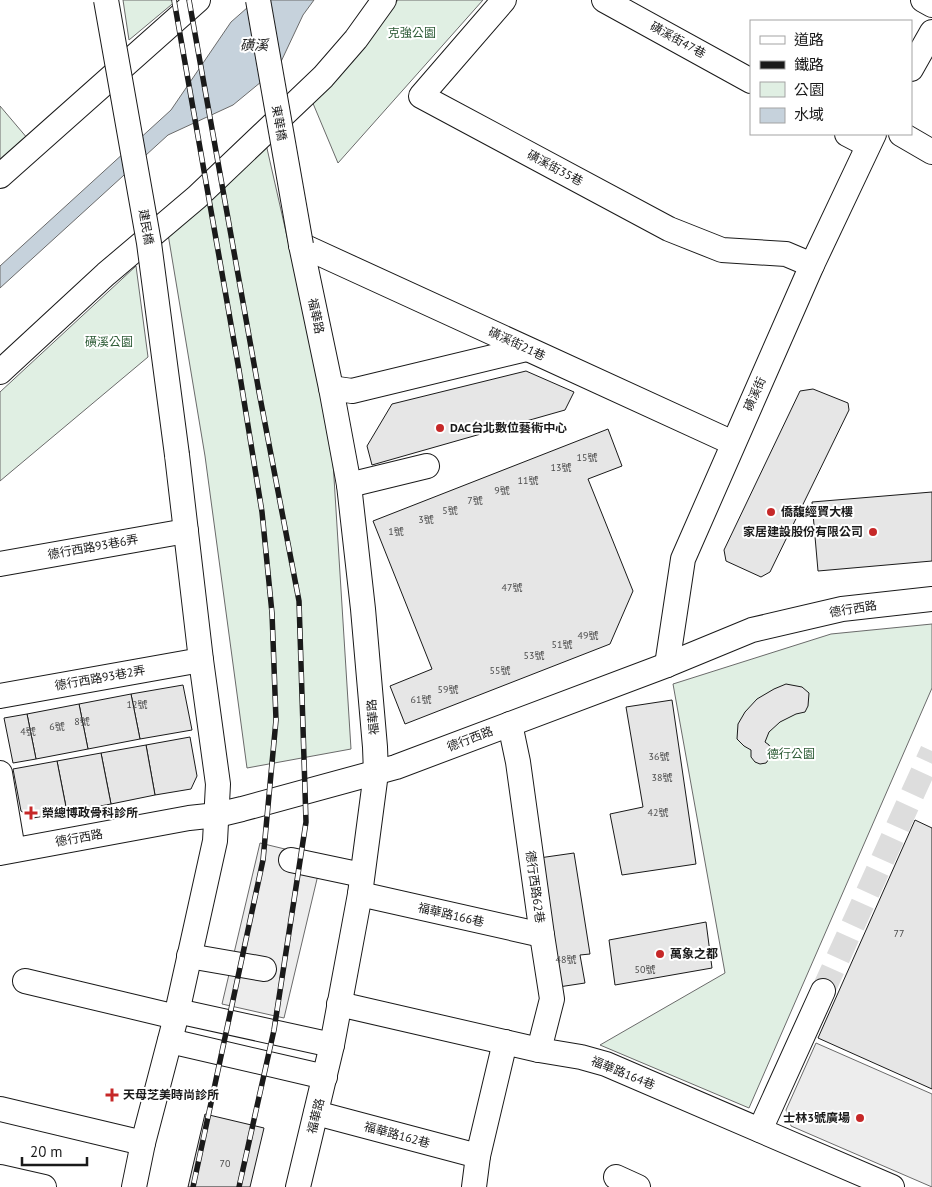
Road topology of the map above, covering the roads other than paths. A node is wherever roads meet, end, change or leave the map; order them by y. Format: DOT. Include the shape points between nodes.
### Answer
graph roads {
  1 [pos="106,0"];
  2 [pos="198,0"];
  3 [pos="258,0"];
  4 [pos="384,0"];
  5 [pos="504,0"];
  6 [pos="604,0"];
  7 [pos="923,0"];
  8 [pos="932,5"];
  9 [pos="932,32"];
  10 [pos="920,64"];
  11 [pos="750,80"];
  12 [pos="852,135"];
  13 [pos="903,135"];
  14 [pos="871,139"];
  15 [pos="932,152"];
  16 [pos="0,176"];
  17 [pos="301,245"];
  18 [pos="812,265"];
  19 [pos="526,348"];
  20 [pos="0,372"];
  21 [pos="331,388"];
  22 [pos="733,443"];
  23 [pos="427,466"];
  24 [pos="349,485"];
  25 [pos="186,530"];
  26 [pos="0,564"];
  27 [pos="932,599"];
  28 [pos="201,660"];
  29 [pos="667,665"];
  30 [pos="0,696"];
  31 [pos="510,724"];
  32 [pos="376,773"];
  33 [pos="0,774"];
  34 [pos="217,815"];
  35 [pos="7,851"];
  36 [pos="291,860"];
  37 [pos="361,884"];
  38 [pos="542,935"];
  39 [pos="190,956"];
  40 [pos="264,969"];
  41 [pos="25,981"];
  42 [pos="823,991"];
  43 [pos="339,1004"];
  44 [pos="176,1014"];
  45 [pos="170,1041"];
  46 [pos="505,1042"];
  47 [pos="332,1046"];
  48 [pos="539,1050"];
  49 [pos="326,1077"];
  50 [pos="0,1109"];
  51 [pos="316,1113"];
  52 [pos="760,1130"];
  53 [pos="143,1143"];
  54 [pos="478,1156"];
  55 [pos="0,1177"];
  56 [pos="616,1178"];
  57 [pos="44,1187"];
  58 [pos="134,1187"];
  59 [pos="298,1187"];
  60 [pos="474,1187"];
  61 [pos="638,1187"];
  62 [pos="892,1187"];
  1 -- 25 [label="street, 建民橋, bridge" via="149,243"];
  2 -- 16 [label="street"];
  3 -- 17 [label="street, 東華橋, bridge"];
  4 -- 20 [label="street" via="356,39 322,77 197,197 106,274"];
  5 -- 18 [label="street, 磺溪街35巷" via="421,96 670,229 722,250 786,254"];
  6 -- 11 [label="street, 磺溪街47巷"];
  7 -- 8 [label="street"];
  9 -- 10 [label="street"];
  12 -- 14 [label="street"];
  13 -- 15 [label="street"];
  14 -- 18 [label="street, 磺溪街"];
  17 -- 19 [label="street, 磺溪街21巷"];
  17 -- 21 [label="street, 福華路"];
  18 -- 22 [label="street, 磺溪街"];
  19 -- 21 [label="street" via="352,391"];
  19 -- 22 [label="street, 磺溪街21巷"];
  21 -- 24 [label="street, 福華路"];
  22 -- 29 [label="street, 磺溪街" via="683,559"];
  23 -- 24 [label="street"];
  24 -- 32 [label="street, 福華路"];
  25 -- 26 [label="street, 德行西路93巷6弄"];
  25 -- 28 [label="street"];
  27 -- 29 [label="street, 德行西路" via="842,609 755,629"];
  28 -- 30 [label="street, 德行西路93巷2弄"];
  28 -- 34 [label="street" via="218,784"];
  29 -- 31 [label="street, 德行西路"];
  31 -- 32 [label="street, 德行西路"];
  31 -- 38 [label="street, 德行西路62巷"];
  32 -- 34 [label="street, 德行西路"];
  32 -- 37 [label="street, 福華路"];
  33 -- 35 [label="street"];
  34 -- 35 [label="street, 德行西路"];
  34 -- 39 [label="street"];
  36 -- 37 [label="street, 福華路166巷"];
  37 -- 38 [label="street, 福華路166巷"];
  37 -- 43 [label="street, 福華路"];
  38 -- 48 [label="street, 德行西路62巷" via="552,998"];
  39 -- 40 [label="street"];
  39 -- 44 [label="street"];
  41 -- 44 [label="street"];
  42 -- 52 [label="street"];
  43 -- 46 [label="street, 福華路164巷"];
  43 -- 47 [label="street, 福華路"];
  44 -- 45 [label="street"];
  44 -- 47 [label="street"];
  45 -- 49 [label="street"];
  45 -- 53 [label="street"];
  46 -- 48 [label="street, 福華路164巷"];
  46 -- 54 [label="street"];
  47 -- 49 [label="street, 福華路"];
  48 -- 52 [label="street, 福華路164巷" via="606,1064"];
  49 -- 51 [label="street, 福華路"];
  50 -- 53 [label="street"];
  51 -- 54 [label="street, 福華路162巷"];
  51 -- 59 [label="street, 福華路"];
  52 -- 62 [label="street, 福華路164巷"];
  53 -- 58 [label="street"];
  54 -- 60 [label="street"];
  55 -- 57 [label="street"];
  56 -- 61 [label="street"];
}
